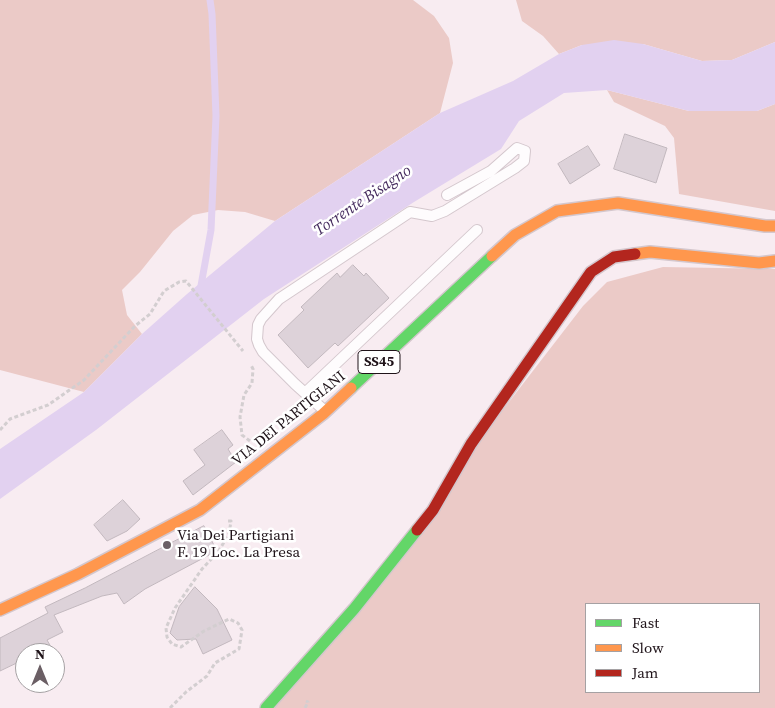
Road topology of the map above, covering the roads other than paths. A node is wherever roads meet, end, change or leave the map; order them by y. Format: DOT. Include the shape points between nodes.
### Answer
graph roads {
  1 [pos="447,194"];
  2 [pos="775,226"];
  3 [pos="477,230"];
  4 [pos="775,260"];
  5 [pos="305,393"];
  6 [pos="326,412"];
  7 [pos="0,610"];
  8 [pos="266,708"];
  1 -- 5 [label="lane" via="491,170 517,148 524,151 524,161 445,212 432,216 410,212 279,299 267,312 258,325 259,345"];
  2 -- 6 [label="main road, VIA DEI PARTIGIANI / SS45" via="618,203 557,211 515,235"];
  3 -- 5 [label="lane"];
  4 -- 8 [label="main road" via="759,262 650,252 614,257 591,272 471,444 433,510 354,609"];
  5 -- 6 [label="lane"];
  6 -- 7 [label="main road, VIA DEI PARTIGIANI / SS45" via="200,510 78,574"];
}
